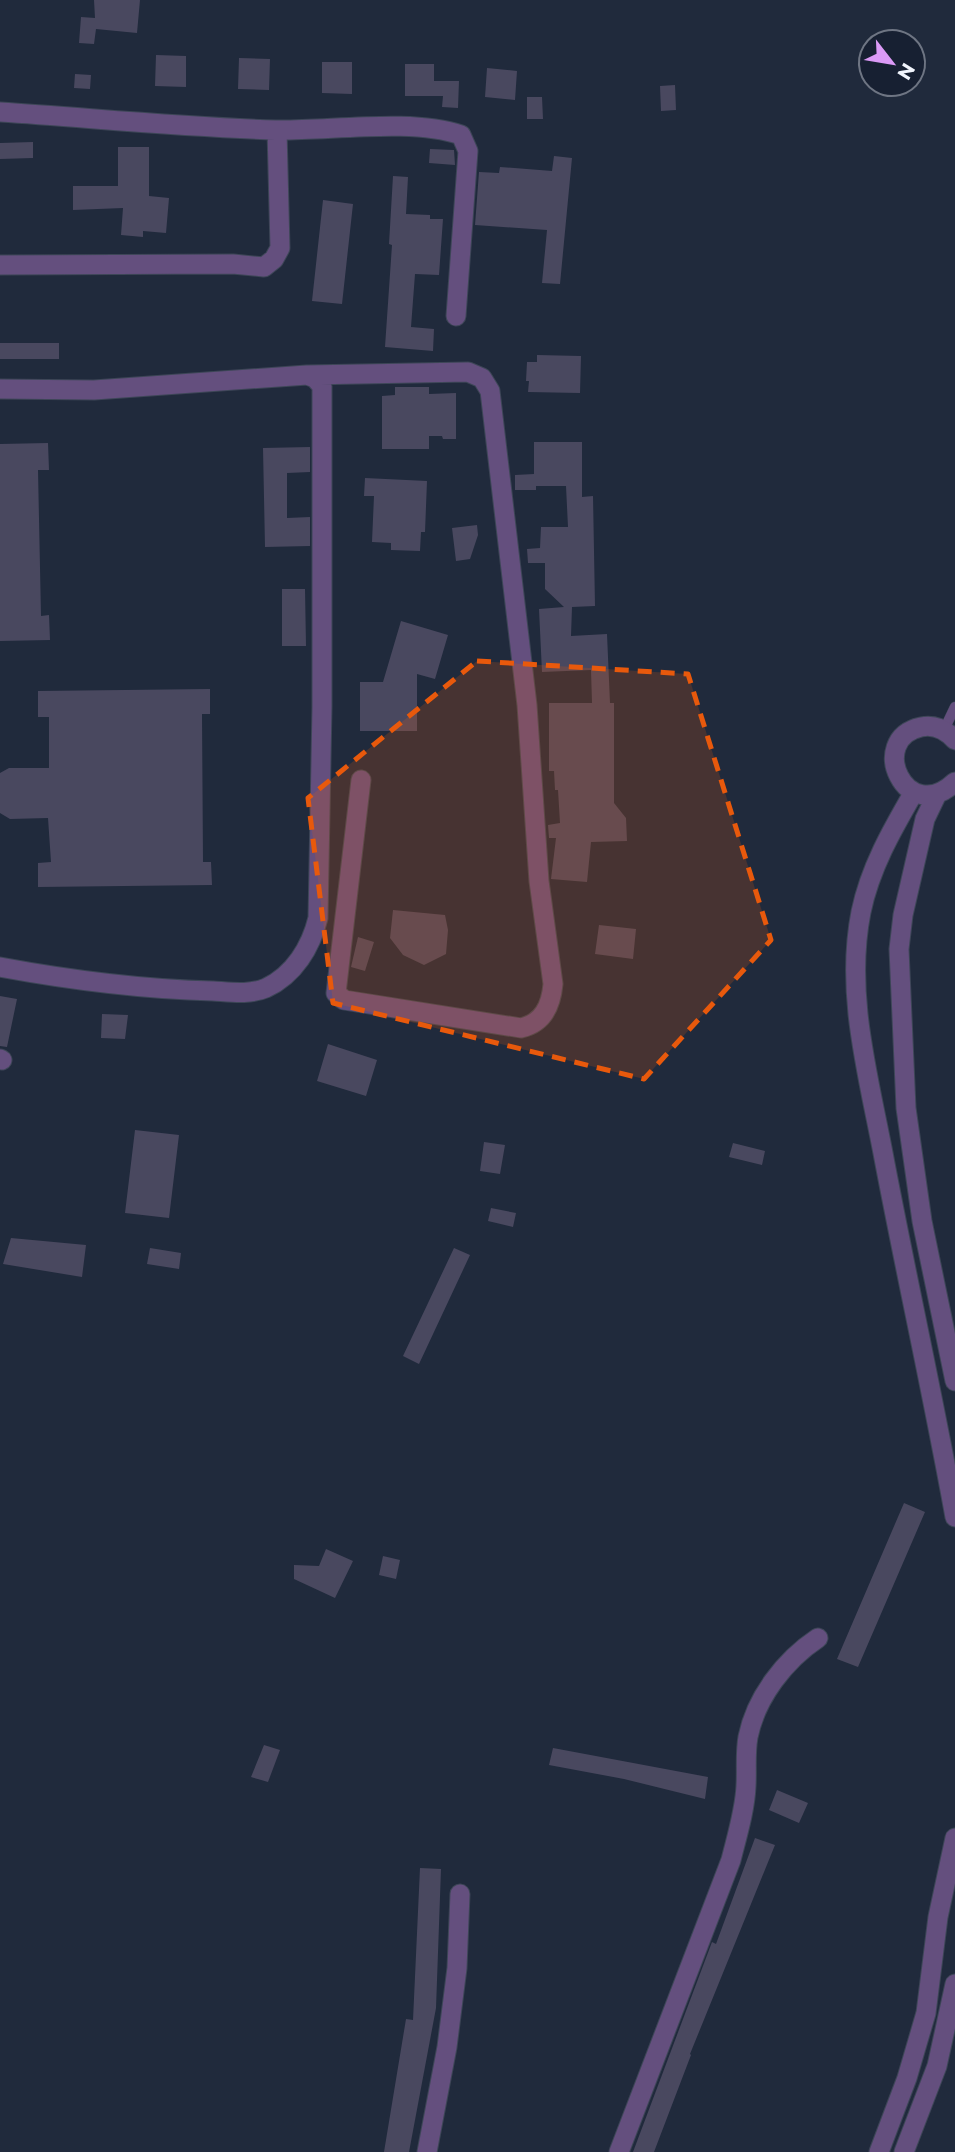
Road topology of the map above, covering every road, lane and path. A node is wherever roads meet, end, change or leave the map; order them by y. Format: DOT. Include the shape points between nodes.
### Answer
graph roads {
  1 [pos="0,113"];
  2 [pos="277,130"];
  3 [pos="0,265"];
  4 [pos="456,316"];
  5 [pos="307,376"];
  6 [pos="0,389"];
  7 [pos="955,706"];
  8 [pos="949,735"];
  9 [pos="360,780"];
  10 [pos="955,782"];
  11 [pos="914,792"];
  12 [pos="937,794"];
  13 [pos="0,967"];
  14 [pos="955,1381"];
  15 [pos="955,1517"];
  16 [pos="818,1638"];
  17 [pos="955,1838"];
  18 [pos="460,1894"];
  19 [pos="955,1984"];
  20 [pos="926,2013"];
  21 [pos="952,2018"];
  22 [pos="428,2152"];
  23 [pos="619,2152"];
  24 [pos="879,2152"];
  25 [pos="904,2152"];
  1 -- 2 [label="street"];
  2 -- 3 [label="street" via="280,248 270,265"];
  2 -- 4 [label="street" via="407,127 461,135 468,151"];
  5 -- 6 [label="street" via="94,390"];
  5 -- 9 [label="street" via="468,372 482,378 490,391 527,705 539,881 553,984 551,999 533,1025 521,1028 344,999 336,993"];
  5 -- 13 [label="street" via="322,386 320,845 318,918 308,946 285,977 251,992 173,990"];
  7 -- 8 [label="lane"];
  8 -- 11 [label="street" via="928,726 907,733 899,742 894,753 897,776"];
  10 -- 12 [label="street"];
  11 -- 12 [label="street"];
  11 -- 15 [label="street" via="884,844 860,913 857,1014"];
  12 -- 14 [label="street" via="925,819 899,949 906,1108 922,1222"];
  16 -- 23 [label="street" via="784,1667 756,1712 731,1860"];
  17 -- 20 [label="street" via="938,1917"];
  18 -- 22 [label="street" via="457,1968"];
  19 -- 21 [label="street"];
  20 -- 21 [label="street"];
  20 -- 24 [label="street"];
  21 -- 25 [label="street"];
}
